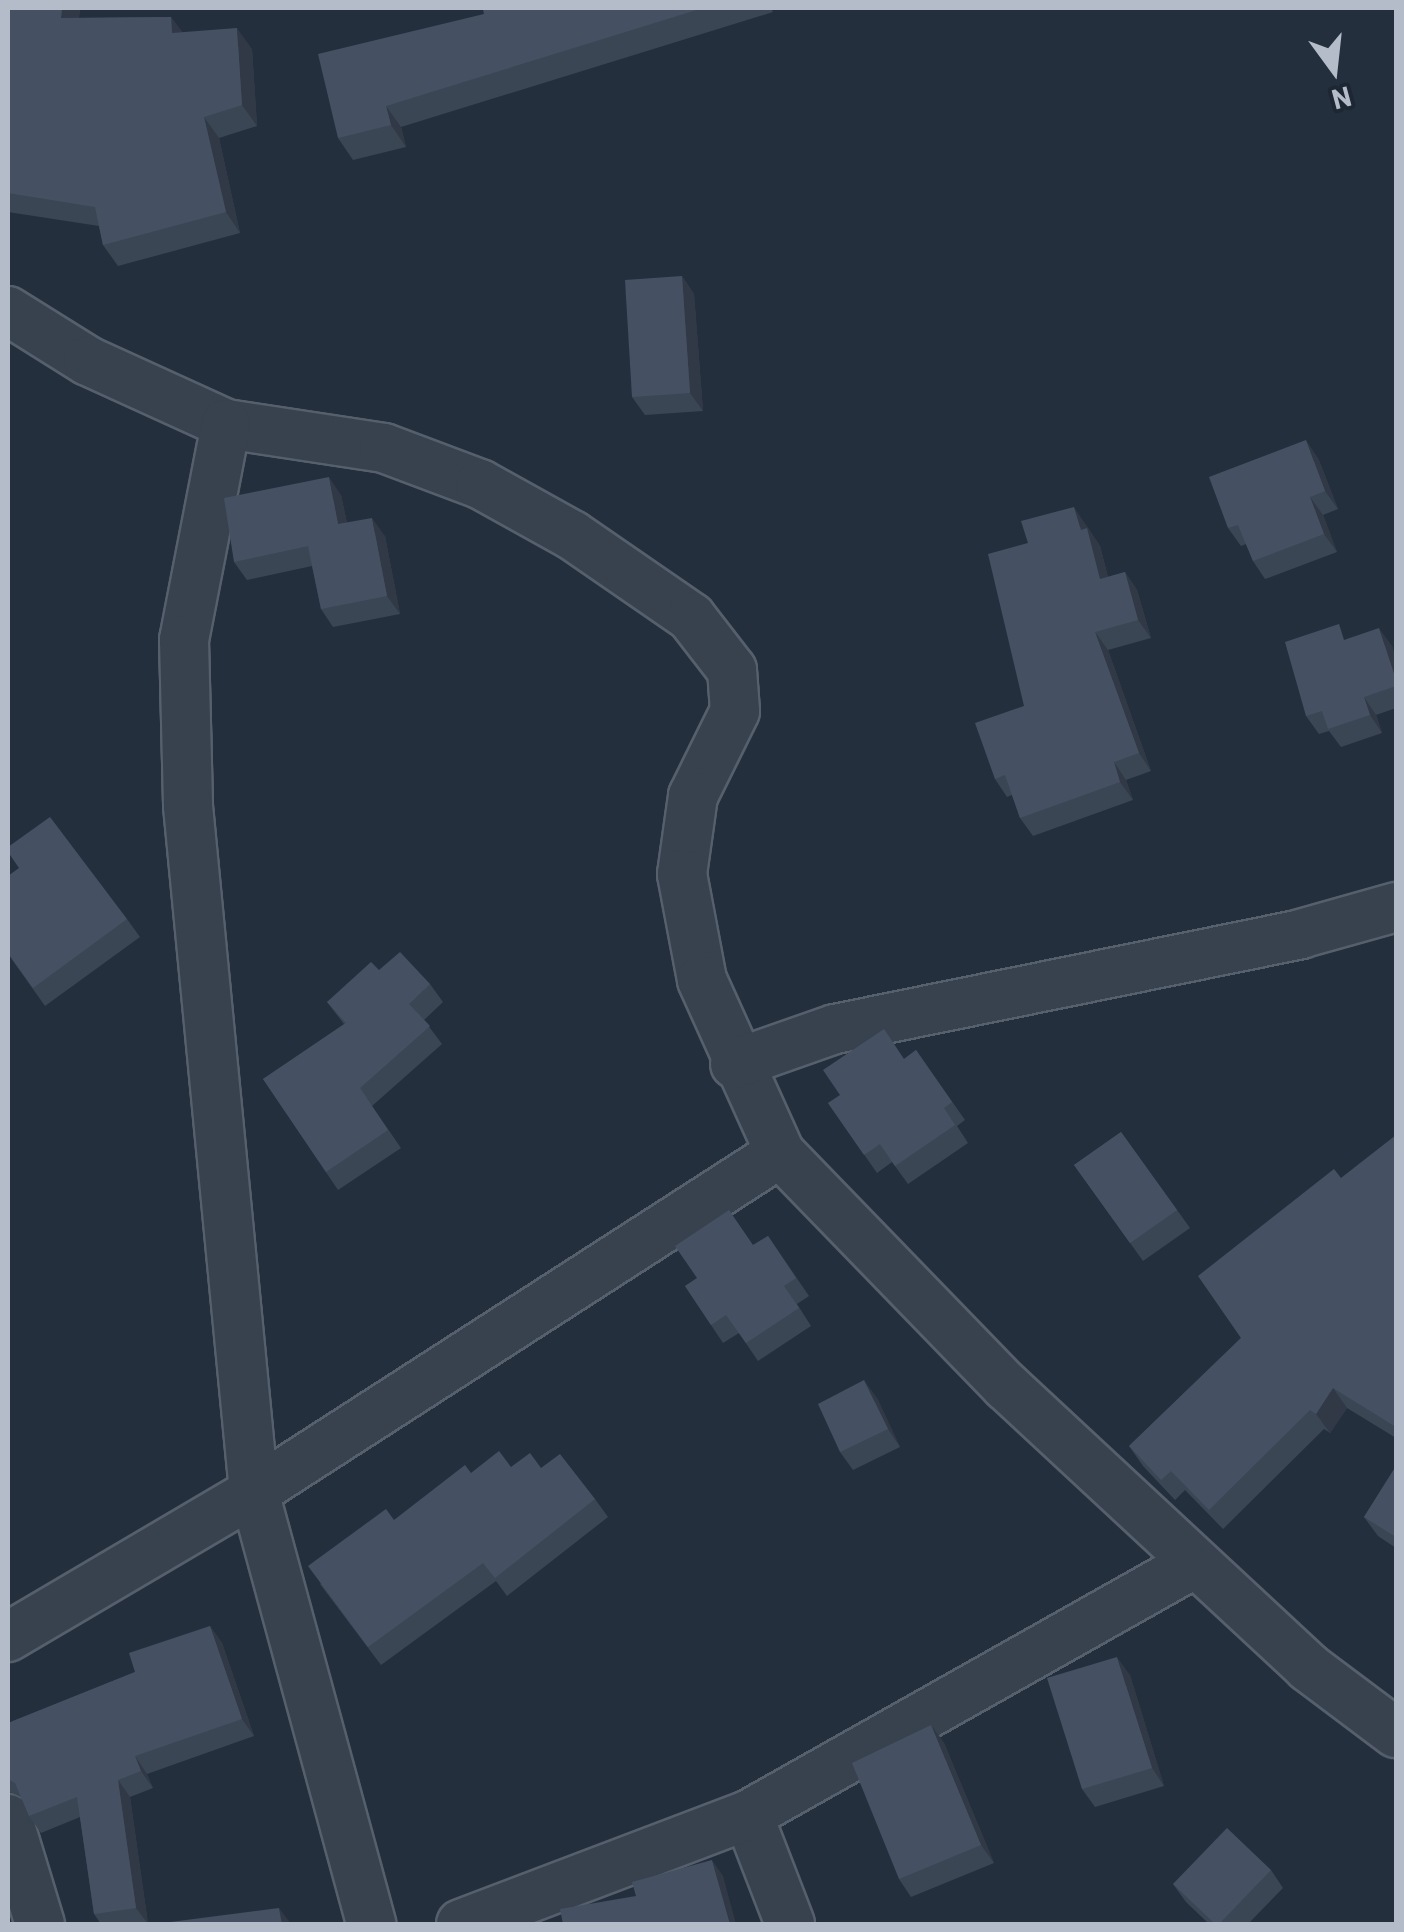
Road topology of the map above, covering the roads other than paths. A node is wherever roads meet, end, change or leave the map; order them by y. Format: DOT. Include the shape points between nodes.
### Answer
graph roads {
  1 [pos="8,311"];
  2 [pos="226,424"];
  3 [pos="1396,907"];
  4 [pos="735,1064"];
  5 [pos="780,1152"];
  6 [pos="254,1492"];
  7 [pos="1195,1563"];
  8 [pos="8,1637"];
  9 [pos="1396,1733"];
  10 [pos="748,1815"];
  11 [pos="8,1819"];
  12 [pos="40,1924"];
  13 [pos="371,1924"];
  14 [pos="460,1924"];
  15 [pos="790,1924"];
  1 -- 2 [label="street" via="88,360"];
  2 -- 4 [label="street" via="384,448 480,484 572,535 692,617 732,670 735,712 693,796 682,874 702,980"];
  2 -- 6 [label="street" via="184,640 187,769"];
  3 -- 4 [label="street" via="1300,934 836,1029"];
  4 -- 5 [label="street"];
  5 -- 6 [label="street"];
  5 -- 7 [label="street" via="1006,1386"];
  6 -- 8 [label="street"];
  6 -- 13 [label="street"];
  7 -- 9 [label="street" via="1308,1667"];
  7 -- 10 [label="street"];
  10 -- 14 [label="street"];
  10 -- 15 [label="street"];
  11 -- 12 [label="street"];
}
